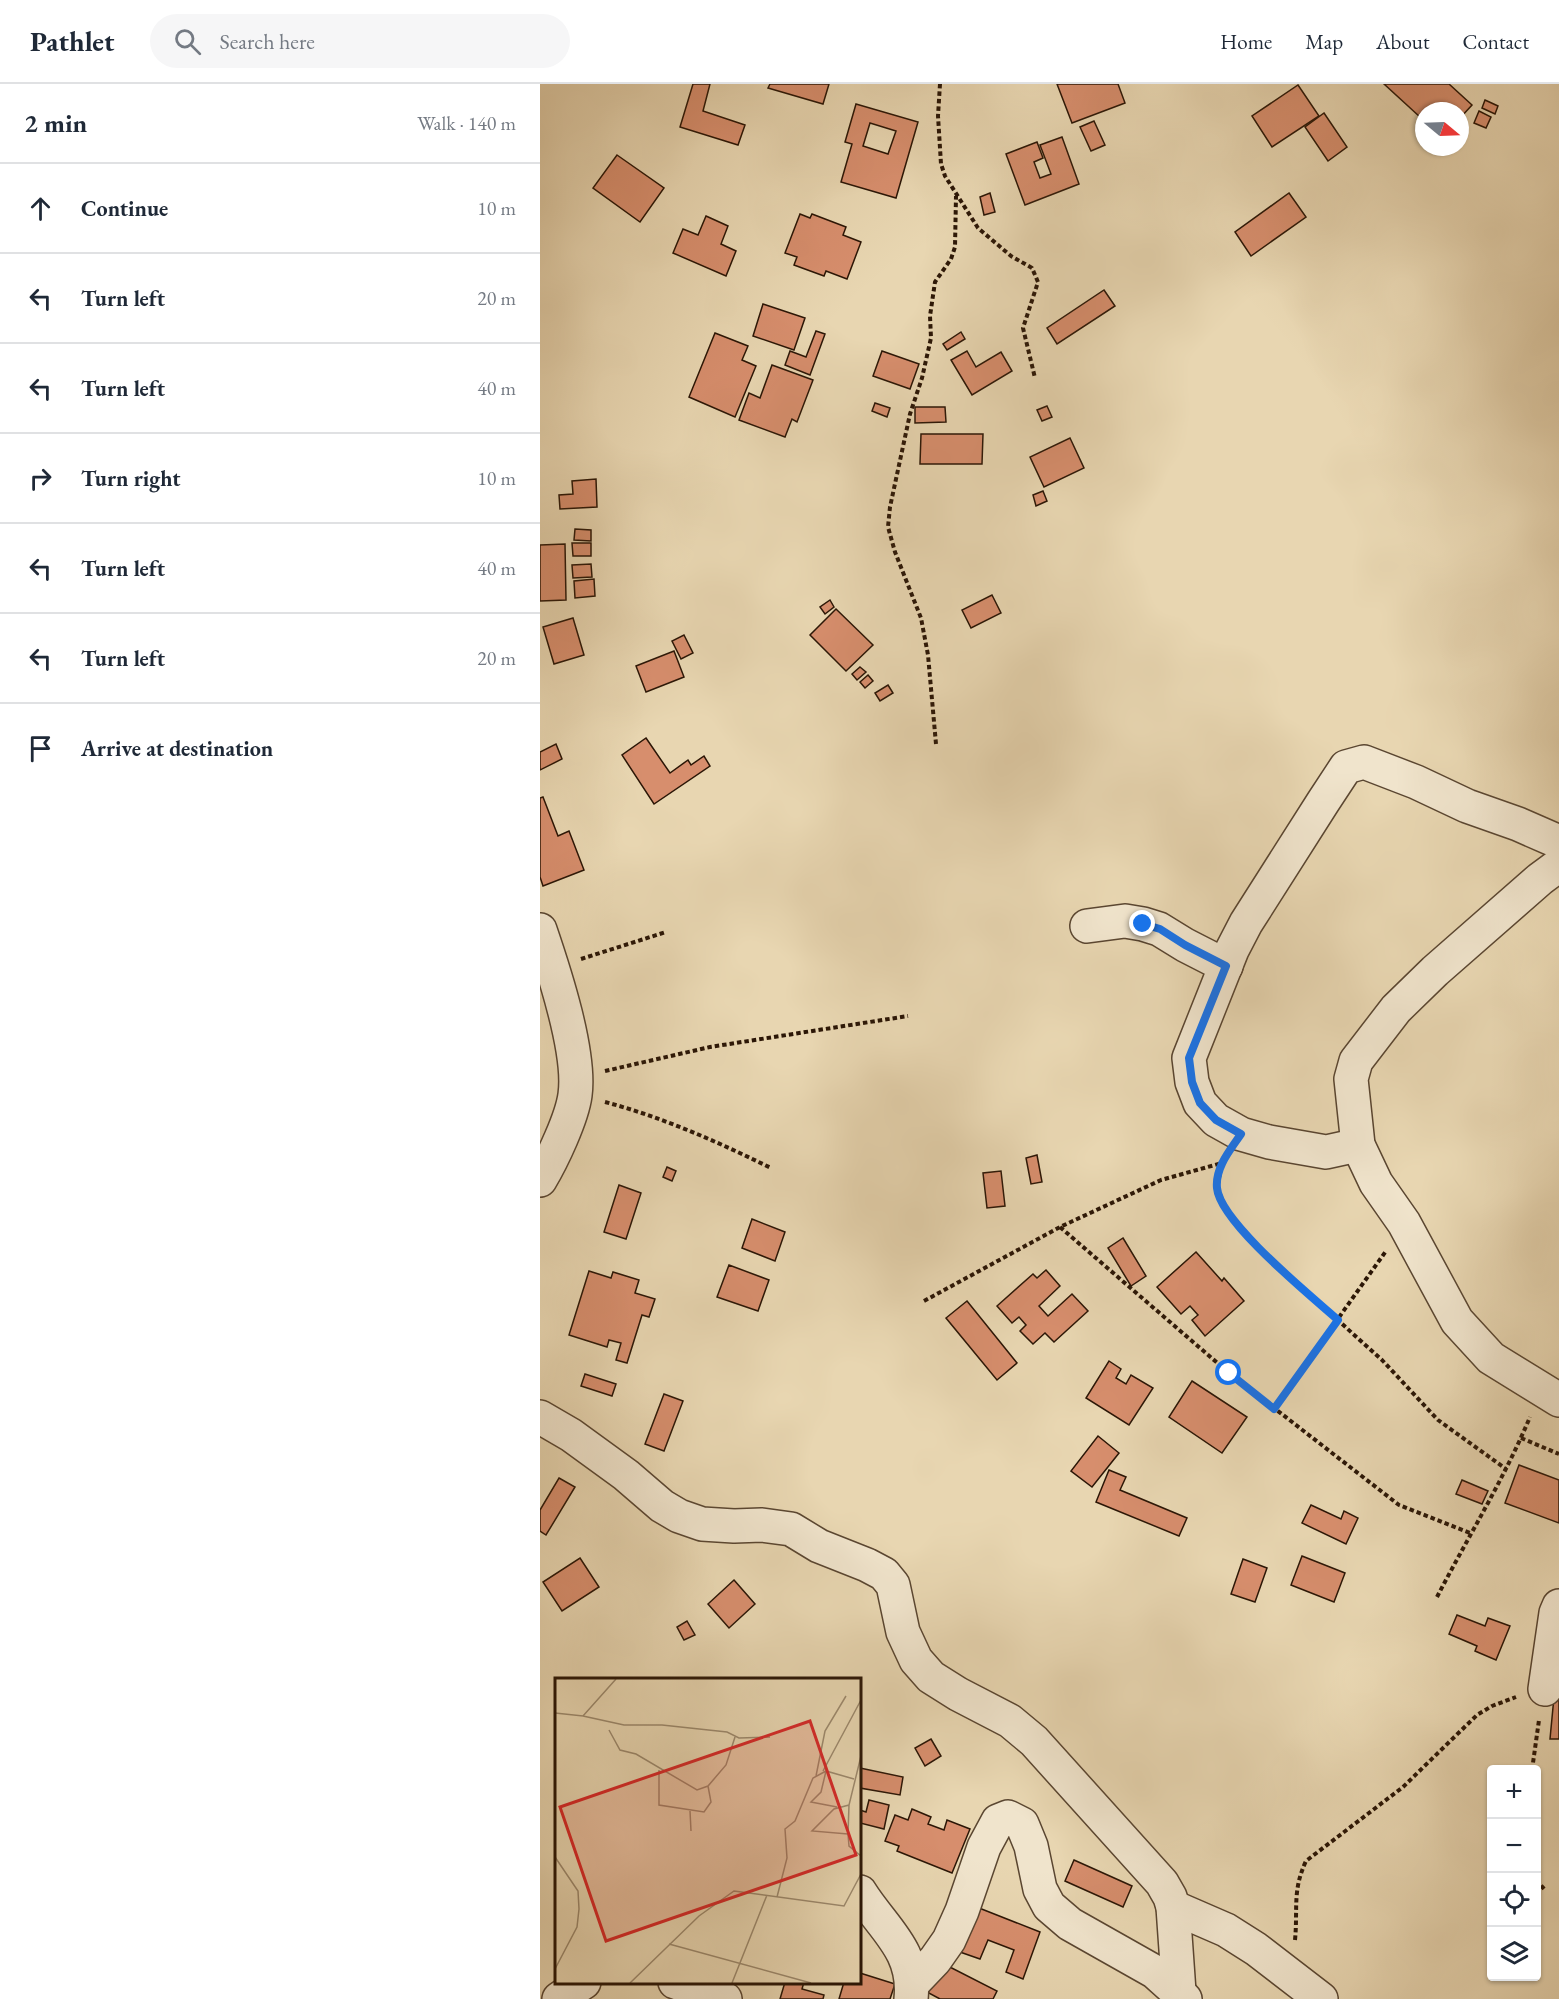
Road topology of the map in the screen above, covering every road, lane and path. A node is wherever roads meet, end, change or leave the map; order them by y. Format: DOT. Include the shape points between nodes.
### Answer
graph roads {
  1 [pos="940,84"];
  2 [pos="956,196"];
  3 [pos="1035,378"];
  4 [pos="936,744"];
  5 [pos="1559,842"];
  6 [pos="1559,865"];
  7 [pos="1087,926"];
  8 [pos="540,930"];
  9 [pos="666,932"];
  10 [pos="551,961"];
  11 [pos="1226,966"];
  12 [pos="908,1016"];
  13 [pos="575,1087"];
  14 [pos="1241,1134"];
  15 [pos="1358,1145"];
  16 [pos="1222,1162"];
  17 [pos="771,1168"];
  18 [pos="540,1180"];
  19 [pos="1404,1223"];
  20 [pos="1060,1227"];
  21 [pos="924,1301"];
  22 [pos="1338,1320"];
  23 [pos="1550,1395"];
  24 [pos="1274,1409"];
  25 [pos="540,1417"];
  26 [pos="1521,1438"];
  27 [pos="1559,1454"];
  28 [pos="1506,1469"];
  29 [pos="1470,1533"];
  30 [pos="1437,1597"];
  31 [pos="1559,1606"];
  32 [pos="1545,1689"];
  33 [pos="1533,1765"];
  34 [pos="1541,1886"];
  35 [pos="1546,1891"];
  36 [pos="861,1893"];
  37 [pos="1173,1907"];
  38 [pos="1291,1975"];
  39 [pos="582,1984"];
  40 [pos="912,1991"];
  41 [pos="1190,1997"];
  42 [pos="559,1999"];
  43 [pos="1321,1999"];
  1 -- 2 [label="path" via="941,164"];
  2 -- 3 [label="path" via="978,228 1032,268 1038,282 1023,328"];
  2 -- 4 [label="path" via="955,247 935,282 931,338 910,414 888,527 921,618"];
  5 -- 11 [label="street" via="1364,762 1346,767 1266,888"];
  6 -- 15 [label="street" via="1435,971 1396,1009 1356,1061 1351,1078"];
  7 -- 11 [label="street" via="1125,921 1143,924 1160,929"];
  8 -- 10 [label="street"];
  9 -- 10 [label="path" via="585,958"];
  10 -- 13 [label="street" via="571,1040"];
  11 -- 14 [label="street" via="1189,1058 1200,1103 1216,1120"];
  12 -- 13 [label="path" via="710,1047"];
  13 -- 17 [label="path"];
  13 -- 18 [label="street" via="564,1128"];
  14 -- 15 [label="street" via="1326,1152"];
  14 -- 16 [label="path"];
  15 -- 19 [label="street" via="1376,1183"];
  16 -- 20 [label="path" via="1161,1180"];
  16 -- 22 [label="path" via="1217,1188 1230,1217"];
  19 -- 22 [label="path"];
  19 -- 23 [label="street" via="1457,1321 1473,1340 1491,1358"];
  20 -- 21 [label="path"];
  20 -- 24 [label="path"];
  22 -- 24 [label="path"];
  22 -- 28 [label="path" via="1438,1420"];
  23 -- 26 [label="path"];
  24 -- 29 [label="path" via="1399,1505"];
  25 -- 37 [label="street" via="571,1435 679,1516 702,1524 791,1529 819,1546 884,1574 893,1585 903,1632 916,1660 931,1677 1010,1720 1034,1741 1146,1863 1162,1883"];
  26 -- 27 [label="path"];
  26 -- 28 [label="path"];
  28 -- 29 [label="path"];
  29 -- 30 [label="path"];
  31 -- 32 [label="street"];
  32 -- 33 [label="path"];
  32 -- 38 [label="path" via="1511,1698 1478,1716 1403,1787 1306,1861 1295,1898"];
  34 -- 35 [label="path"];
  36 -- 40 [label="street" via="904,1953"];
  37 -- 38 [label="street" via="1226,1930"];
  37 -- 41 [label="street" via="1175,1954"];
  38 -- 43 [label="street"];
  39 -- 42 [label="street"];
  40 -- 41 [label="street" via="949,1940 984,1847 998,1821 1008,1817 1022,1824 1040,1889 1049,1906 1070,1924 1155,1972"];
}
